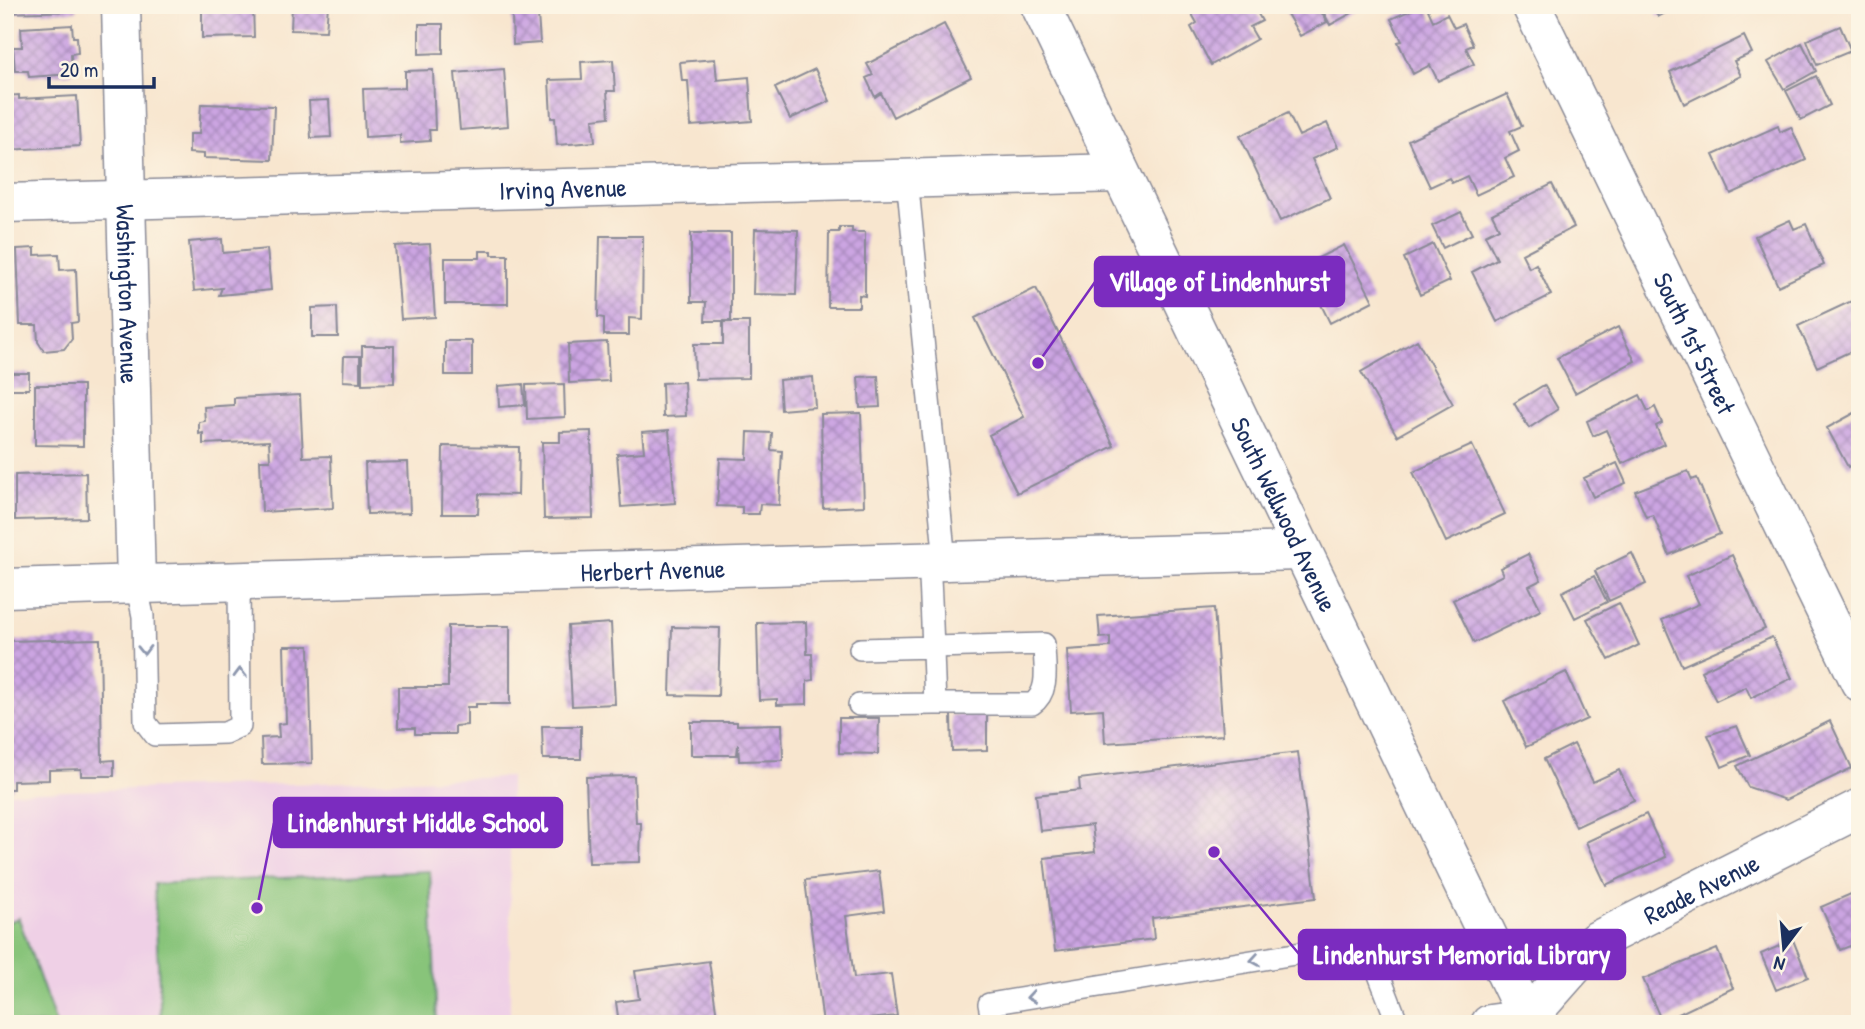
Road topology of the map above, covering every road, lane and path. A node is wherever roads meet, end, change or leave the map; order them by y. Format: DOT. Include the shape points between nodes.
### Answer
graph roads {
  1 [pos="121,5"];
  2 [pos="1040,5"];
  3 [pos="1531,5"];
  4 [pos="1120,173"];
  5 [pos="907,178"];
  6 [pos="126,198"];
  7 [pos="5,203"];
  8 [pos="1301,551"];
  9 [pos="937,561"];
  10 [pos="239,580"];
  11 [pos="136,583"];
  12 [pos="5,588"];
  13 [pos="933,647"];
  14 [pos="860,649"];
  15 [pos="1860,682"];
  16 [pos="935,704"];
  17 [pos="859,705"];
  18 [pos="1860,808"];
  19 [pos="1529,1021"];
  20 [pos="993,1024"];
  21 [pos="1398,1024"];
  22 [pos="1490,1024"];
  1 -- 6 [label="street, Washington Avenue"];
  2 -- 4 [label="street, South Wellwood Avenue"];
  3 -- 15 [label="street, South 1st Street"];
  4 -- 5 [label="street, Irving Avenue"];
  4 -- 8 [label="street, South Wellwood Avenue"];
  5 -- 6 [label="street, Irving Avenue"];
  5 -- 9 [label="lane"];
  6 -- 7 [label="street, Irving Avenue"];
  6 -- 11 [label="street, Washington Avenue"];
  8 -- 9 [label="street, Herbert Avenue"];
  8 -- 19 [label="street, South Wellwood Avenue"];
  9 -- 10 [label="street, Herbert Avenue"];
  9 -- 13 [label="lane"];
  10 -- 11 [label="street, Herbert Avenue"];
  11 -- 10 [label="lane, one-way" via="143,616 145,722 155,735 225,733 240,726"];
  11 -- 12 [label="street, Herbert Avenue"];
  13 -- 14 [label="lane"];
  13 -- 16 [label="lane"];
  13 -- 16 [label="lane" via="1044,645 1045,690 1032,704"];
  16 -- 17 [label="lane"];
  18 -- 19 [label="street, Reade Avenue" via="1596,941"];
  19 -- 22 [label="street"];
  21 -- 20 [label="lane, one-way" via="1376,967 1350,945 989,1004"];
}
